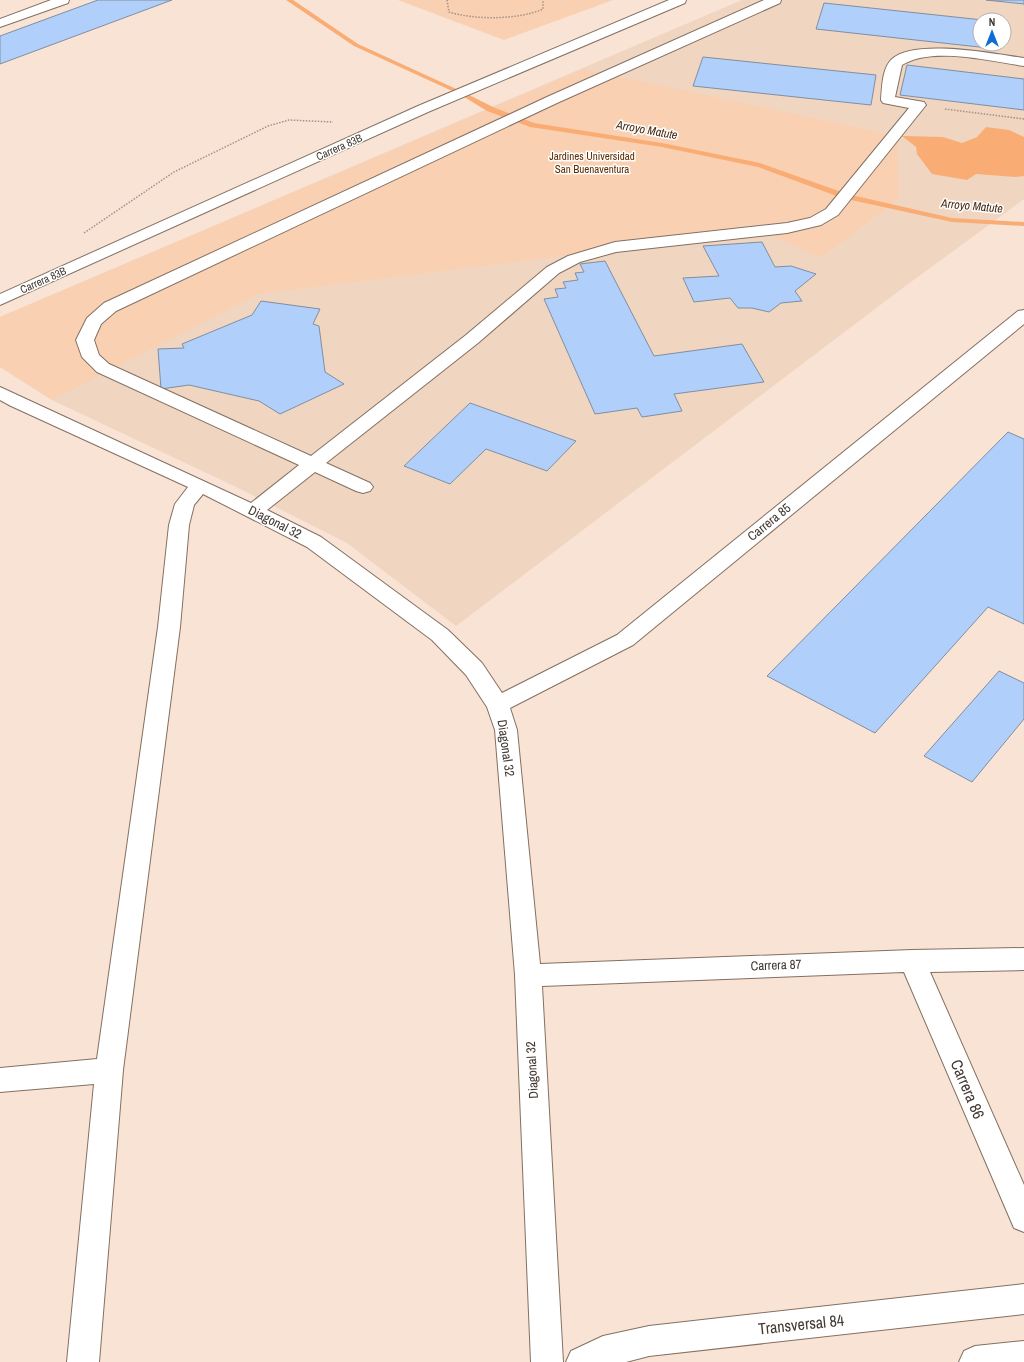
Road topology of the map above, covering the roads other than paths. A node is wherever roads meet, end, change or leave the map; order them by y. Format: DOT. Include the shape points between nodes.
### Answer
graph roads {
  1 [pos="63,0"];
  2 [pos="680,0"];
  3 [pos="775,0"];
  4 [pos="0,23"];
  5 [pos="1024,62"];
  6 [pos="0,300"];
  7 [pos="1024,315"];
  8 [pos="0,392"];
  9 [pos="17,402"];
  10 [pos="0,414"];
  11 [pos="312,464"];
  12 [pos="200,485"];
  13 [pos="363,487"];
  14 [pos="254,511"];
  15 [pos="498,705"];
  16 [pos="1024,959"];
  17 [pos="912,960"];
  18 [pos="528,975"];
  19 [pos="109,1070"];
  20 [pos="0,1080"];
  21 [pos="1024,1218"];
  22 [pos="1024,1299"];
  23 [pos="1024,1357"];
  24 [pos="82,1362"];
  25 [pos="547,1362"];
  26 [pos="582,1362"];
  27 [pos="975,1362"];
  1 -- 4 [label="street"];
  2 -- 6 [label="street, Carrera 83B" via="410,114"];
  3 -- 11 [label="street" via="552,100 110,308 93,322 85,340 91,357 103,368"];
  5 -- 11 [label="street" via="937,52 909,55 898,61 888,100 919,105 832,212 815,222 787,228 615,247 574,259 553,270 472,339"];
  7 -- 15 [label="street, Carrera 85" via="625,640"];
  8 -- 9 [label="street, Diagonal 32"];
  9 -- 10 [label="street"];
  9 -- 12 [label="street, Diagonal 32"];
  11 -- 13 [label="street"];
  11 -- 14 [label="street"];
  12 -- 14 [label="street, Diagonal 32"];
  12 -- 19 [label="street" via="186,504 179,525 168,634"];
  14 -- 15 [label="street, Diagonal 32" via="314,542 440,635 474,669"];
  15 -- 18 [label="street, Diagonal 32" via="506,730"];
  16 -- 17 [label="street, Carrera 87"];
  17 -- 18 [label="street, Carrera 87"];
  17 -- 21 [label="street, Carrera 86"];
  18 -- 25 [label="street, Diagonal 32"];
  19 -- 20 [label="street"];
  19 -- 24 [label="street"];
  22 -- 26 [label="street, Transversal 84" via="649,1341 603,1352"];
  23 -- 27 [label="street"];
}
